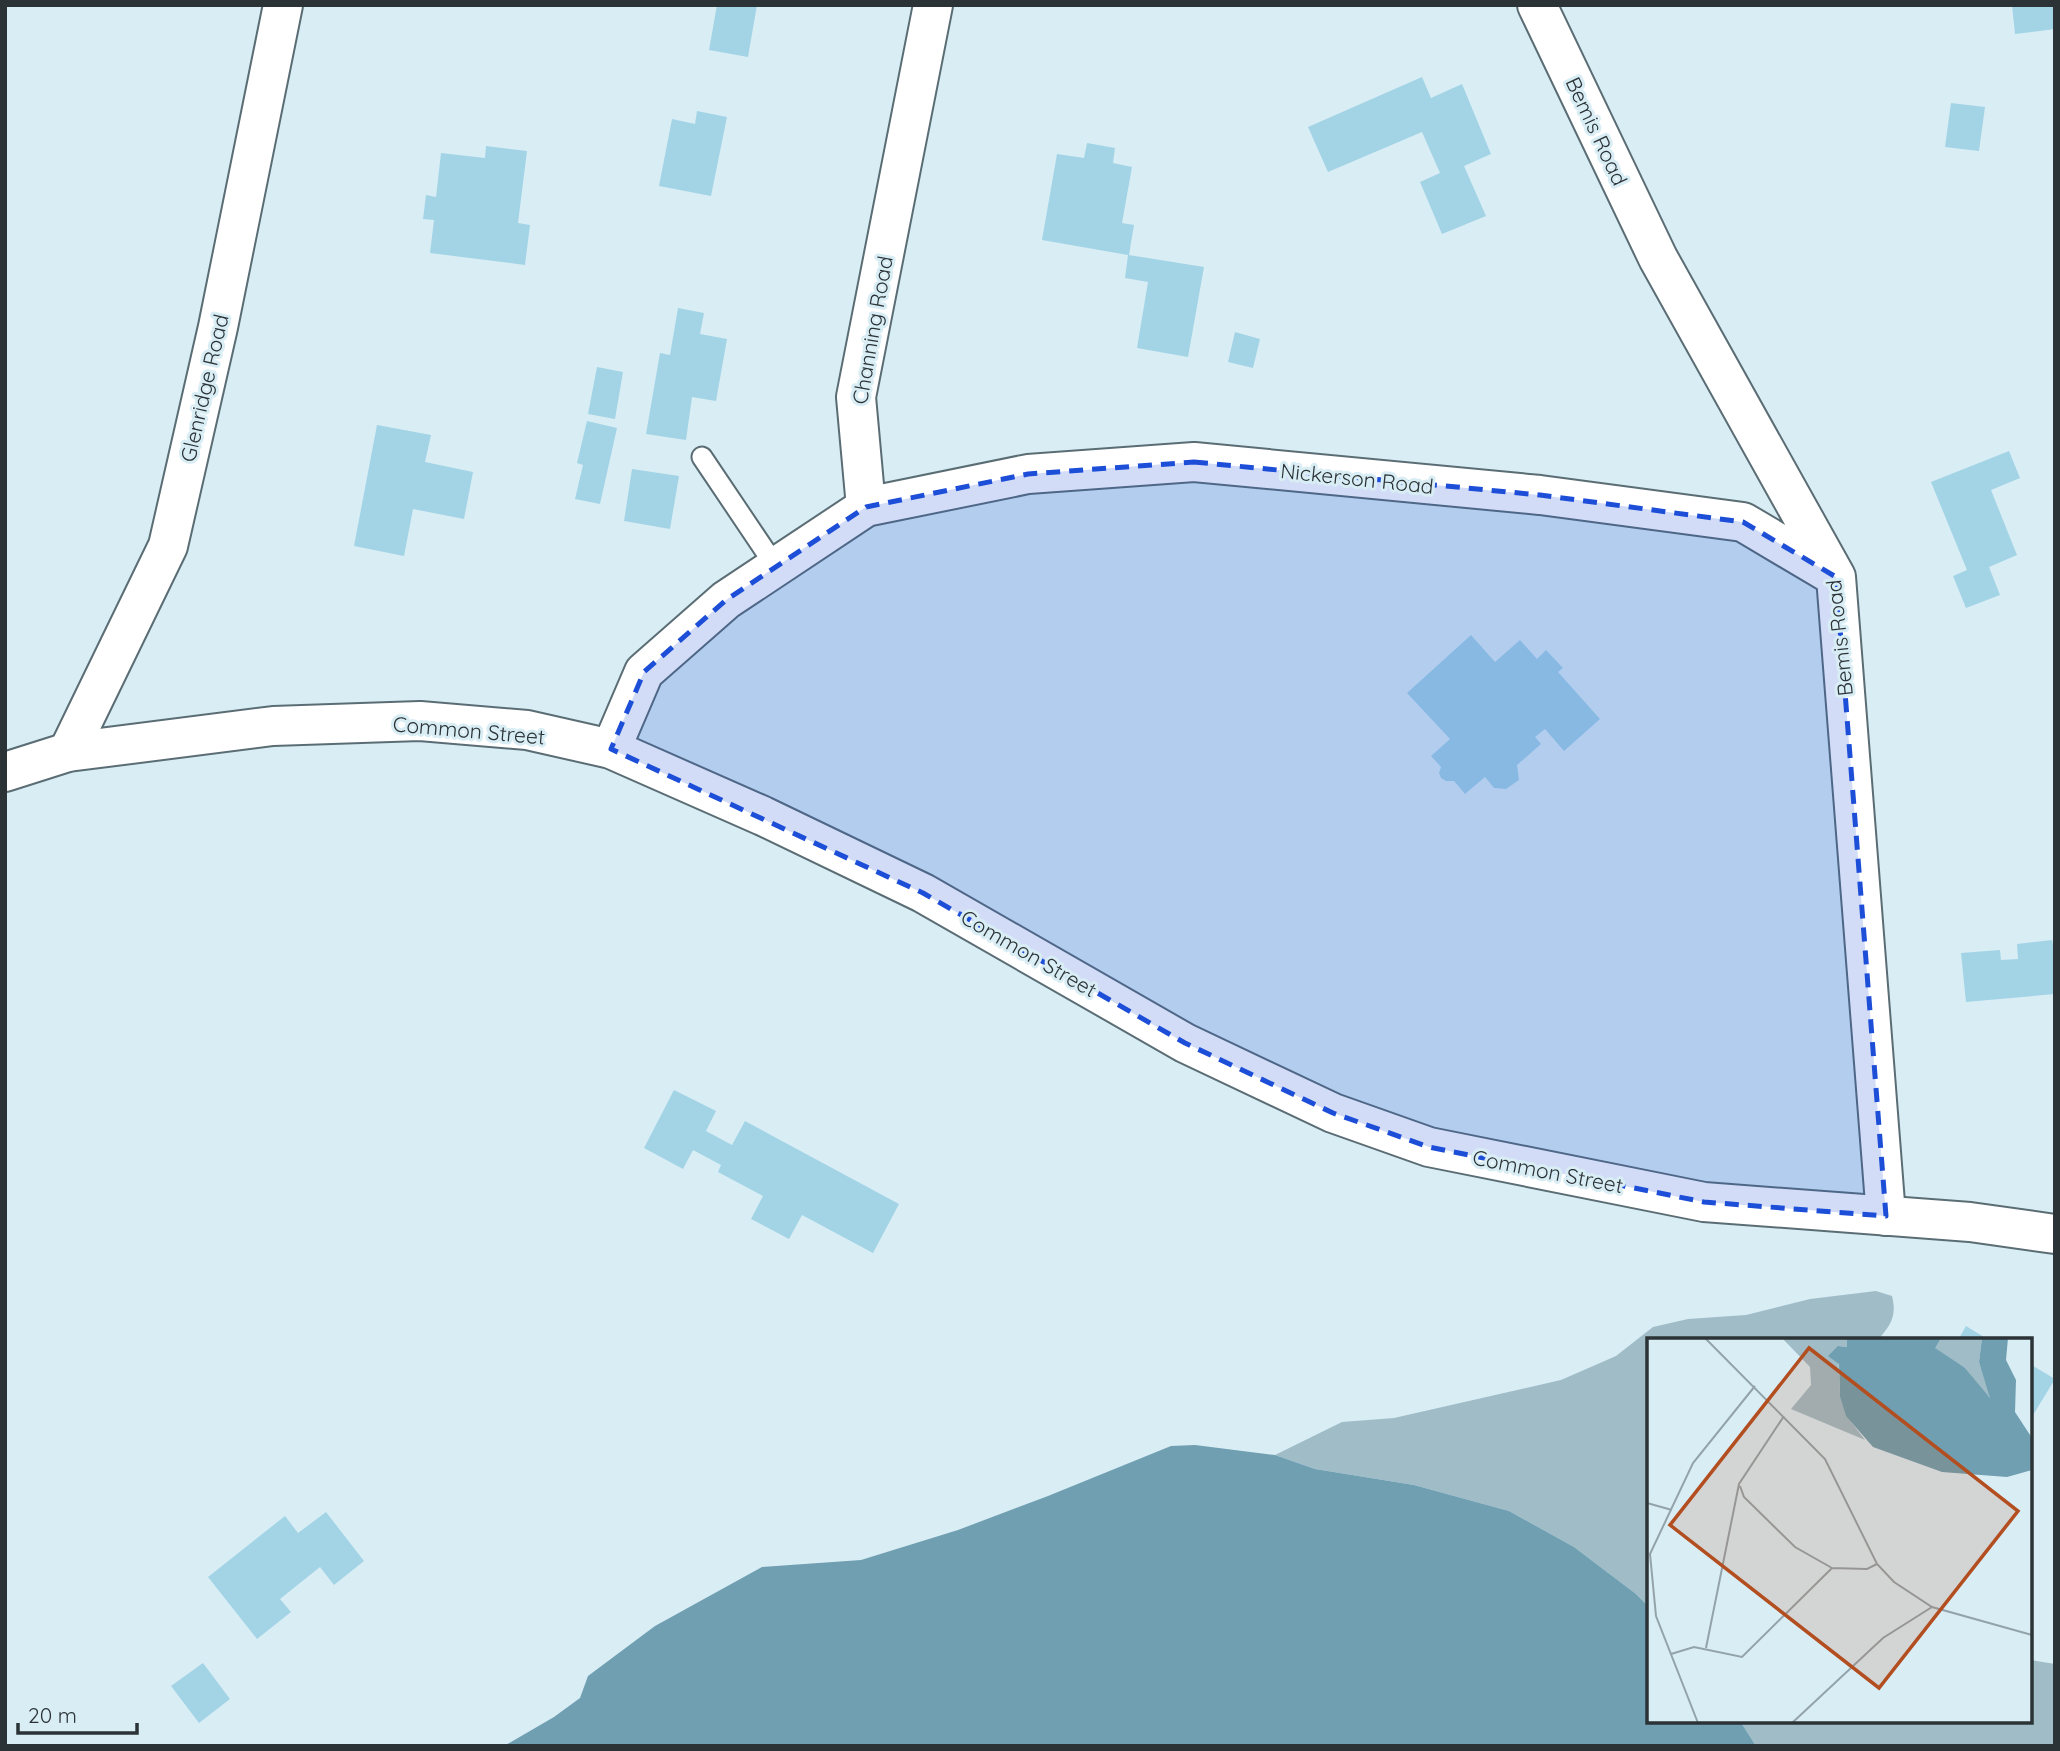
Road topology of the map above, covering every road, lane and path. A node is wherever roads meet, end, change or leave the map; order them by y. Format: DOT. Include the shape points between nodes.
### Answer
graph roads {
  1 [pos="283,5"];
  2 [pos="933,5"];
  3 [pos="1538,5"];
  4 [pos="702,457"];
  5 [pos="866,507"];
  6 [pos="776,567"];
  7 [pos="1836,577"];
  8 [pos="611,749"];
  9 [pos="68,752"];
  10 [pos="5,772"];
  11 [pos="1886,1216"];
  12 [pos="2055,1234"];
  1 -- 9 [label="street, Glenridge Road" via="168,547"];
  2 -- 5 [label="street, Channing Road" via="856,397"];
  3 -- 7 [label="street, Bemis Road" via="1658,258"];
  4 -- 6 [label="lane"];
  5 -- 6 [label="street"];
  5 -- 7 [label="street, Nickerson Road" via="1028,474 1194,462 1540,495 1743,522"];
  6 -- 8 [label="street" via="726,600 645,672"];
  7 -- 11 [label="street, Bemis Road"];
  8 -- 9 [label="street, Common Street" via="527,730 420,721 273,726"];
  8 -- 11 [label="street, Common Street" via="923,893 1185,1043 1333,1112 1429,1147 1704,1202"];
  9 -- 10 [label="street, Common Street"];
  11 -- 12 [label="street, Common Street"];
}
